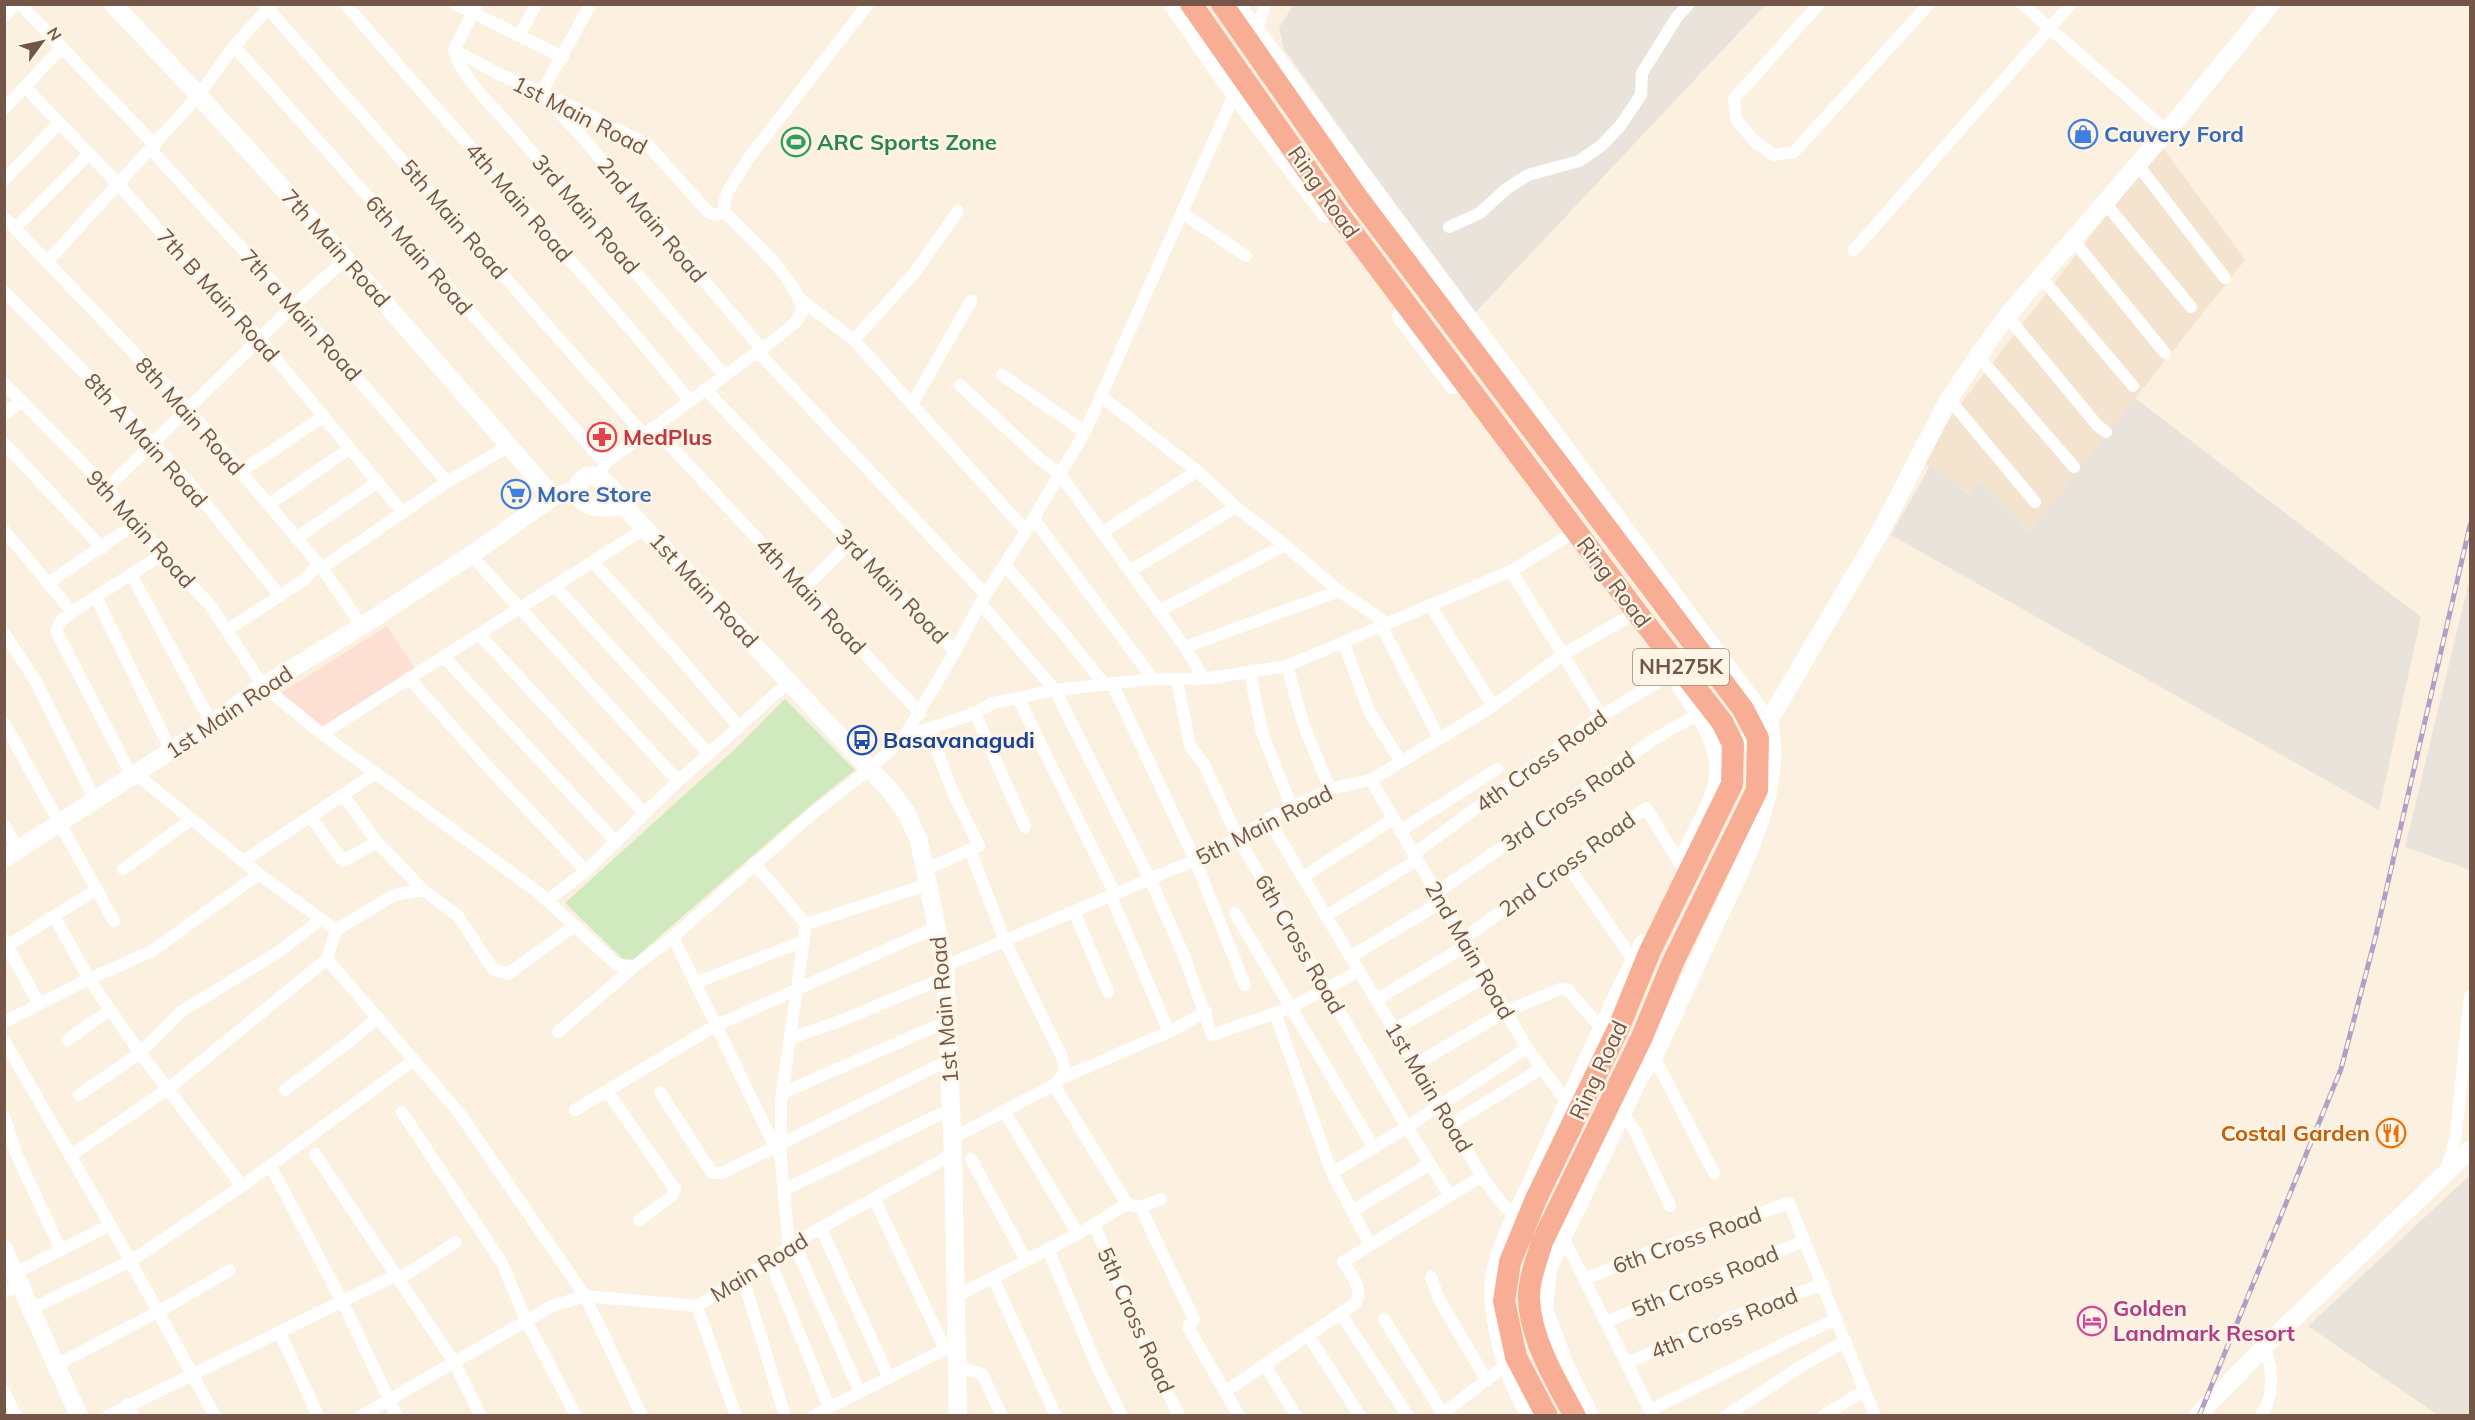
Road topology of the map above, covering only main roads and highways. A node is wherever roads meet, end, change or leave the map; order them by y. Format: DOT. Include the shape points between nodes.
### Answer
graph roads {
  1 [pos="1191,4"];
  2 [pos="1222,4"];
  3 [pos="1551,1167"];
  4 [pos="1572,1181"];
  5 [pos="1547,1416"];
  6 [pos="1575,1416"];
  1 -- 3 [label="highway, Ring Road / NH275K" via="1336,212 1722,722 1732,744 1732,784 1650,951 1619,1027 1572,1108"];
  2 -- 4 [label="highway, Ring Road / NH275K" via="1253,38 1357,197 1743,709 1763,730 1757,790 1673,962 1648,1046"];
  3 -- 4 [label="highway"];
  3 -- 5 [label="highway, Ring Road / NH275K" via="1521,1218 1504,1301 1516,1357"];
  4 -- 6 [label="highway, Ring Road / NH275K" via="1558,1227 1539,1250 1529,1300 1540,1348"];
}
